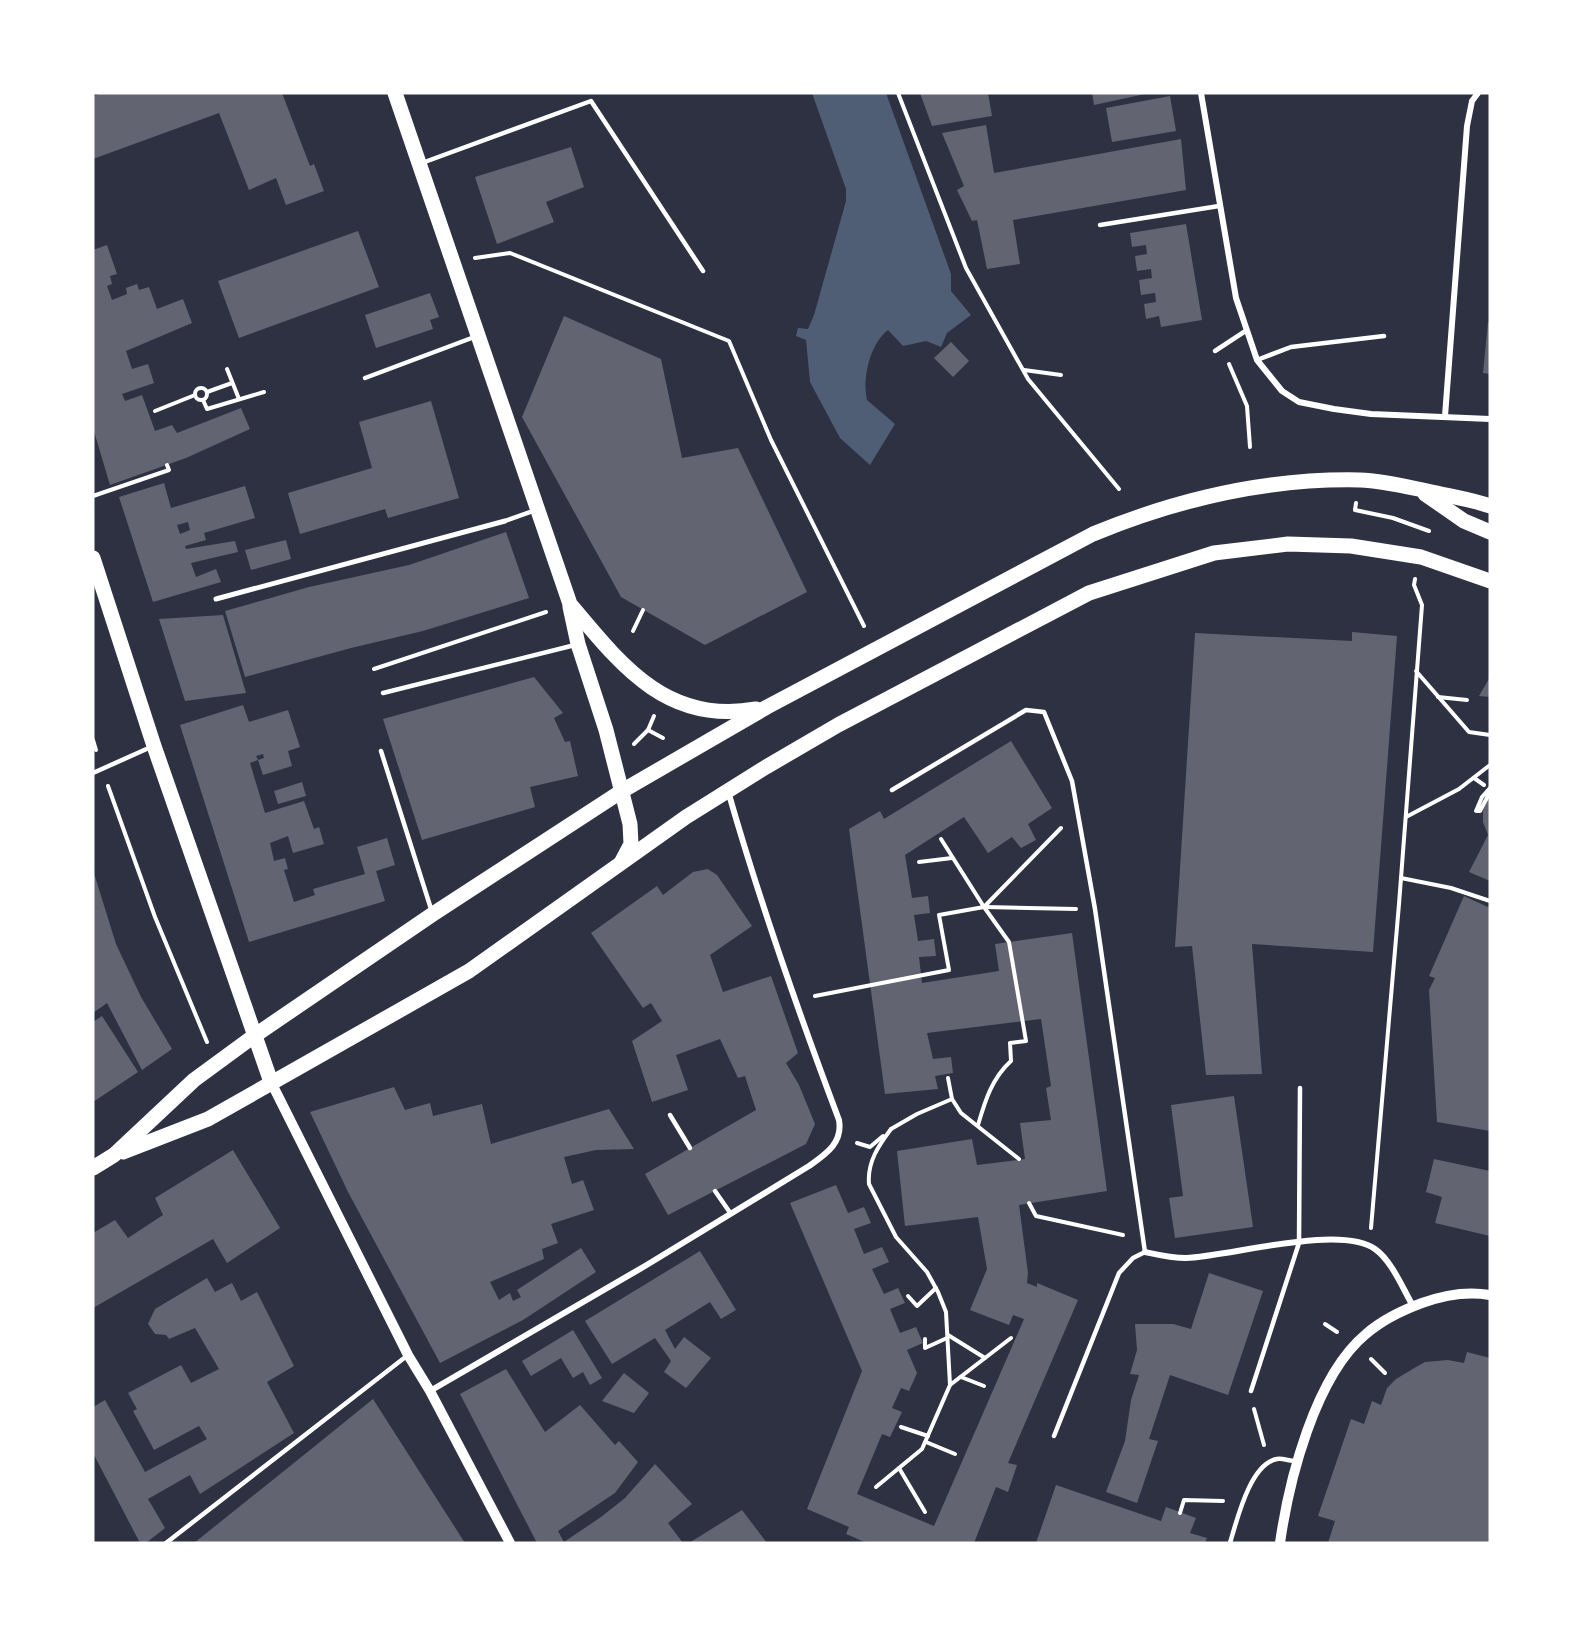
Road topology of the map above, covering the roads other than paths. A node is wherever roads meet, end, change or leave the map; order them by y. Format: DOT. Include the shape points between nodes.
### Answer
graph roads {
  1 [pos="395,93"];
  2 [pos="1201,93"];
  3 [pos="1478,93"];
  4 [pos="420,164"];
  5 [pos="1219,206"];
  6 [pos="1100,225"];
  7 [pos="703,271"];
  8 [pos="1247,330"];
  9 [pos="479,335"];
  10 [pos="1384,336"];
  11 [pos="1215,351"];
  12 [pos="1257,360"];
  13 [pos="365,378"];
  14 [pos="1445,416"];
  15 [pos="1490,419"];
  16 [pos="1418,489"];
  17 [pos="1490,506"];
  18 [pos="536,510"];
  19 [pos="505,521"];
  20 [pos="1490,532"];
  21 [pos="93,558"];
  22 [pos="1490,581"];
  23 [pos="216,599"];
  24 [pos="570,604"];
  25 [pos="578,644"];
  26 [pos="383,693"];
  27 [pos="767,708"];
  28 [pos="154,746"];
  29 [pos="381,751"];
  30 [pos="93,773"];
  31 [pos="892,790"];
  32 [pos="622,791"];
  33 [pos="728,791"];
  34 [pos="621,864"];
  35 [pos="433,914"];
  36 [pos="254,1036"];
  37 [pos="272,1082"];
  38 [pos="1300,1089"];
  39 [pos="670,1115"];
  40 [pos="690,1148"];
  41 [pos="114,1155"];
  42 [pos="93,1168"];
  43 [pos="716,1191"];
  44 [pos="730,1214"];
  45 [pos="1299,1243"];
  46 [pos="1146,1252"];
  47 [pos="1489,1294"];
  48 [pos="1413,1306"];
  49 [pos="408,1355"];
  50 [pos="430,1391"];
  51 [pos="1251,1391"];
  52 [pos="1054,1436"];
  53 [pos="1295,1461"];
  54 [pos="166,1543"];
  55 [pos="510,1543"];
  56 [pos="1230,1543"];
  57 [pos="1280,1543"];
  1 -- 4 [label="main road"];
  2 -- 5 [label="street"];
  3 -- 14 [label="street" via="1472,101 1467,126"];
  4 -- 7 [label="lane" via="591,100"];
  4 -- 9 [label="main road"];
  5 -- 6 [label="lane"];
  5 -- 8 [label="street" via="1236,298"];
  8 -- 11 [label="lane"];
  8 -- 12 [label="street"];
  9 -- 13 [label="lane"];
  9 -- 18 [label="main road"];
  10 -- 12 [label="lane" via="1291,347"];
  12 -- 14 [label="street" via="1282,391 1299,402 1371,414"];
  14 -- 15 [label="street"];
  16 -- 17 [label="main road"];
  16 -- 20 [label="main road" via="1464,521"];
  16 -- 27 [label="main road" via="1361,480 1303,482 1224,492 1167,506 1093,534"];
  18 -- 19 [label="lane"];
  18 -- 24 [label="main road"];
  19 -- 23 [label="street"];
  21 -- 28 [label="main road"];
  22 -- 33 [label="main road" via="1421,557 1325,544 1232,549 1185,561 1089,593 838,725"];
  24 -- 25 [label="main road"];
  24 -- 27 [label="main road" via="634,676 681,704 731,714"];
  25 -- 26 [label="lane"];
  25 -- 32 [label="main road"];
  27 -- 32 [label="main road"];
  28 -- 30 [label="lane"];
  28 -- 36 [label="main road"];
  29 -- 35 [label="lane"];
  31 -- 46 [label="lane" via="1026,710 1044,712 1072,781 1078,811"];
  32 -- 34 [label="main road" via="631,844"];
  32 -- 35 [label="main road"];
  33 -- 34 [label="main road"];
  33 -- 44 [label="street" via="753,880 839,1120 839,1137 832,1148"];
  34 -- 37 [label="main road" via="470,971"];
  35 -- 36 [label="main road"];
  36 -- 37 [label="main road"];
  36 -- 41 [label="main road" via="194,1080"];
  37 -- 41 [label="main road" via="208,1119"];
  37 -- 49 [label="street"];
  38 -- 45 [label="lane"];
  39 -- 40 [label="lane"];
  41 -- 42 [label="main road"];
  43 -- 44 [label="lane"];
  44 -- 50 [label="street"];
  45 -- 46 [label="street" via="1185,1258"];
  45 -- 48 [label="street" via="1329,1240 1369,1246 1383,1258"];
  45 -- 51 [label="lane"];
  46 -- 52 [label="lane" via="1133,1258 1119,1273"];
  47 -- 48 [label="street" via="1450,1295"];
  48 -- 53 [label="street" via="1388,1319 1356,1344 1324,1393"];
  49 -- 50 [label="street"];
  49 -- 54 [label="lane"];
  50 -- 55 [label="street"];
  53 -- 56 [label="lane" via="1277,1459 1263,1465 1243,1501"];
  53 -- 57 [label="street"];
}
